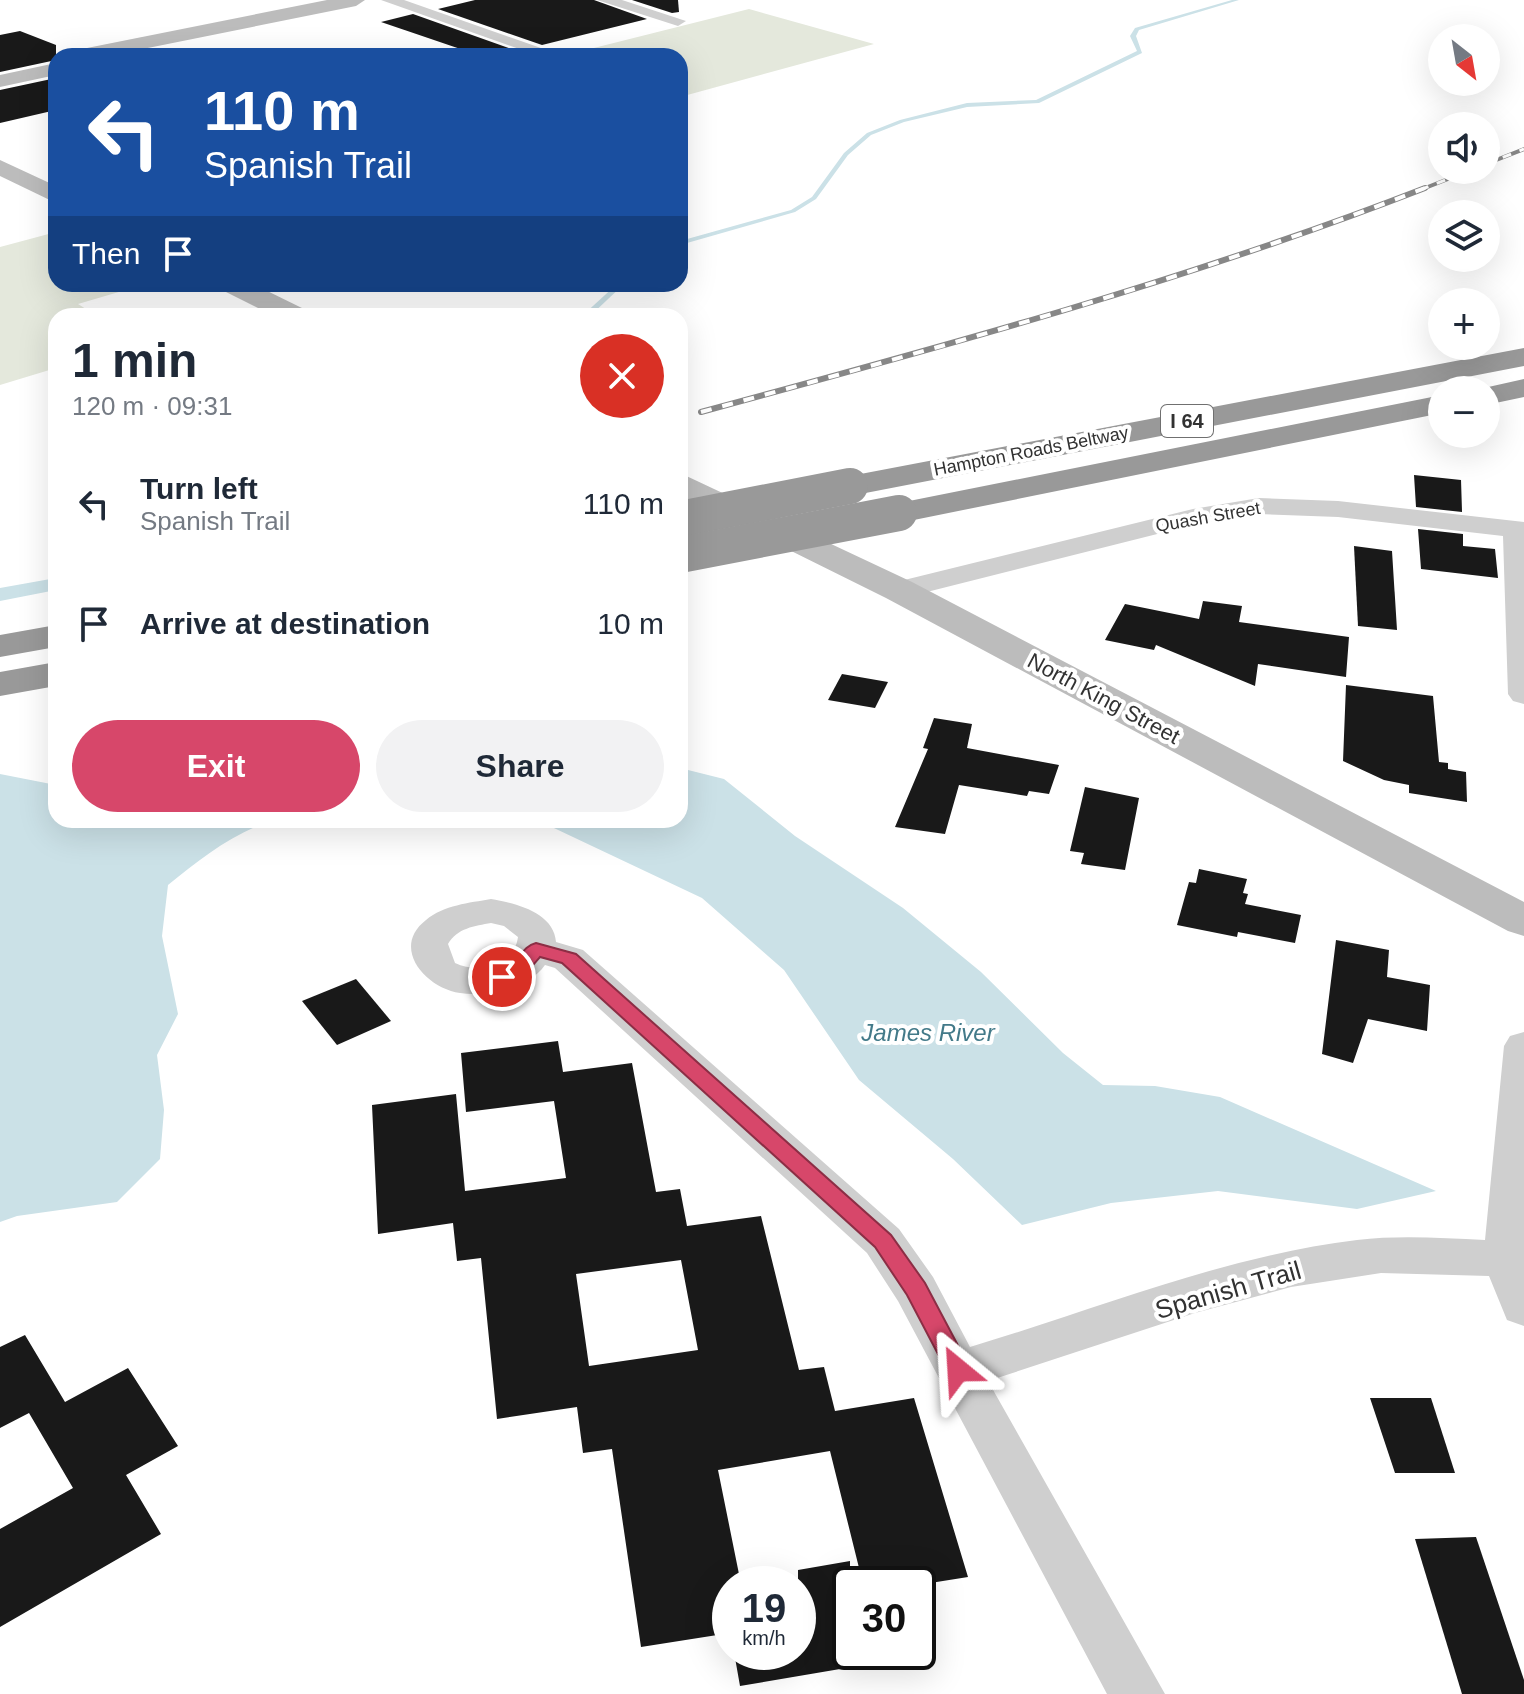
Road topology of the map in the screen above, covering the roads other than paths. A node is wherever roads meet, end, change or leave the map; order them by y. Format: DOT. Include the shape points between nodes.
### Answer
graph roads {
  1 [pos="356,0"];
  2 [pos="389,0"];
  3 [pos="605,0"];
  4 [pos="273,17"];
  5 [pos="678,21"];
  6 [pos="117,48"];
  7 [pos="147,48"];
  8 [pos="532,48"];
  9 [pos="48,62"];
  10 [pos="48,71"];
  11 [pos="0,72"];
  12 [pos="0,81"];
  13 [pos="0,167"];
  14 [pos="48,192"];
  15 [pos="248,292"];
  16 [pos="280,308"];
  17 [pos="1524,357"];
  18 [pos="1524,388"];
  19 [pos="1500,393"];
  20 [pos="1428,407"];
  21 [pos="688,487"];
  22 [pos="688,517"];
  23 [pos="1520,530"];
  24 [pos="688,553"];
  25 [pos="899,590"];
  26 [pos="48,637"];
  27 [pos="0,646"];
  28 [pos="48,675"];
  29 [pos="0,684"];
  30 [pos="1524,694"];
  31 [pos="1524,921"];
  32 [pos="536,949"];
  33 [pos="1524,1046"];
  34 [pos="1506,1259"];
  35 [pos="1524,1307"];
  36 [pos="958,1370"];
  37 [pos="1137,1694"];
  1 -- 4 [label="main road"];
  2 -- 8 [label="street"];
  3 -- 5 [label="street"];
  4 -- 6 [label="main road"];
  4 -- 7 [label="main road"];
  9 -- 11 [label="main road"];
  10 -- 12 [label="main road"];
  13 -- 14 [label="main road"];
  15 -- 16 [label="main road"];
  17 -- 22 [label="highway, Hampton Roads Beltway / I 64, bridge"];
  18 -- 19 [label="highway"];
  20 -- 24 [label="highway, Hampton Roads Beltway / I 64, bridge"];
  21 -- 25 [label="main road, North King Street"];
  23 -- 25 [label="street, Quash Street" via="1338,509 1259,506 1193,517"];
  23 -- 30 [label="street"];
  25 -- 31 [label="main road, North King Street"];
  26 -- 27 [label="highway"];
  28 -- 29 [label="highway"];
  32 -- 36 [label="street" via="569,959 883,1241"];
  33 -- 34 [label="street"];
  34 -- 35 [label="street"];
  34 -- 36 [label="street, Spanish Trail" via="1342,1260 1231,1286"];
  36 -- 37 [label="street"];
}
